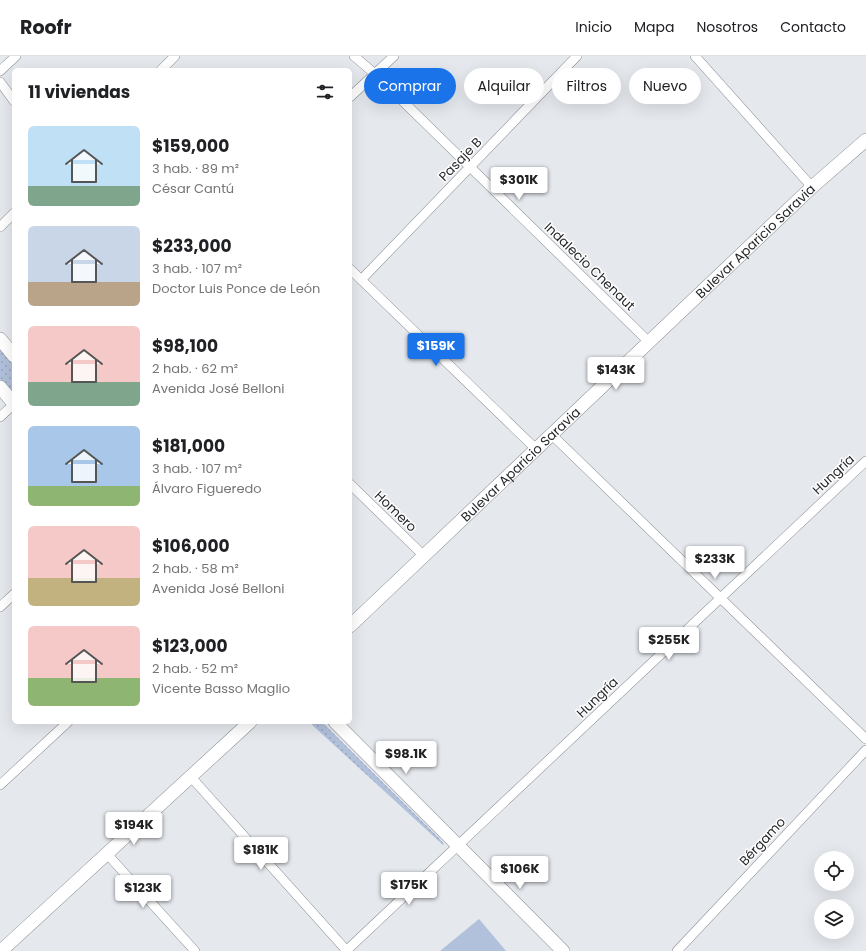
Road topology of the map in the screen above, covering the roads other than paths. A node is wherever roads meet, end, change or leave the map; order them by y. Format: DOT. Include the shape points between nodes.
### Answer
graph roads {
  1 [pos="16,56"];
  2 [pos="175,56"];
  3 [pos="354,56"];
  4 [pos="394,56"];
  5 [pos="577,56"];
  6 [pos="695,56"];
  7 [pos="163,68"];
  8 [pos="368,68"];
  9 [pos="381,68"];
  10 [pos="0,71"];
  11 [pos="0,82"];
  12 [pos="364,84"];
  13 [pos="352,95"];
  14 [pos="12,98"];
  15 [pos="406,104"];
  16 [pos="866,140"];
  17 [pos="470,167"];
  18 [pos="812,187"];
  19 [pos="12,215"];
  20 [pos="0,227"];
  21 [pos="352,271"];
  22 [pos="361,280"];
  23 [pos="0,339"];
  24 [pos="649,342"];
  25 [pos="12,354"];
  26 [pos="0,387"];
  27 [pos="12,402"];
  28 [pos="12,406"];
  29 [pos="0,417"];
  30 [pos="552,435"];
  31 [pos="536,449"];
  32 [pos="866,461"];
  33 [pos="352,486"];
  34 [pos="423,556"];
  35 [pos="12,596"];
  36 [pos="720,599"];
  37 [pos="0,607"];
  38 [pos="352,624"];
  39 [pos="66,724"];
  40 [pos="248,724"];
  41 [pos="337,724"];
  42 [pos="866,739"];
  43 [pos="866,750"];
  44 [pos="191,777"];
  45 [pos="0,785"];
  46 [pos="459,846"];
  47 [pos="107,854"];
  48 [pos="1,951"];
  49 [pos="195,951"];
  50 [pos="347,951"];
  51 [pos="564,951"];
  52 [pos="677,951"];
  1 -- 10 [label="street"];
  2 -- 7 [label="street"];
  3 -- 8 [label="street, Indalecio Chenaut"];
  4 -- 9 [label="street"];
  5 -- 17 [label="street, Pasaje B"];
  6 -- 18 [label="street"];
  11 -- 14 [label="street"];
  12 -- 13 [label="street"];
  15 -- 17 [label="street, Indalecio Chenaut"];
  16 -- 18 [label="street, Bulevar Aparicio Saravia"];
  17 -- 22 [label="street, Pasaje B"];
  17 -- 24 [label="street, Indalecio Chenaut"];
  18 -- 24 [label="street, Bulevar Aparicio Saravia"];
  19 -- 20 [label="street"];
  21 -- 22 [label="street"];
  22 -- 31 [label="street"];
  23 -- 25 [label="street"];
  24 -- 30 [label="street, Bulevar Aparicio Saravia"];
  26 -- 27 [label="street"];
  28 -- 29 [label="street"];
  30 -- 31 [label="street, Bulevar Aparicio Saravia"];
  30 -- 36 [label="street"];
  31 -- 34 [label="street, Bulevar Aparicio Saravia"];
  32 -- 36 [label="street, Hungría"];
  33 -- 34 [label="street, Homero"];
  34 -- 38 [label="street, Bulevar Aparicio Saravia"];
  35 -- 37 [label="street"];
  36 -- 42 [label="street"];
  36 -- 46 [label="street, Hungría"];
  39 -- 45 [label="street"];
  40 -- 44 [label="street"];
  41 -- 46 [label="street"];
  43 -- 52 [label="street, Bérgamo"];
  44 -- 47 [label="street"];
  44 -- 50 [label="street"];
  46 -- 50 [label="street, Hungría"];
  46 -- 51 [label="street"];
  47 -- 48 [label="street"];
  47 -- 49 [label="street"];
}
